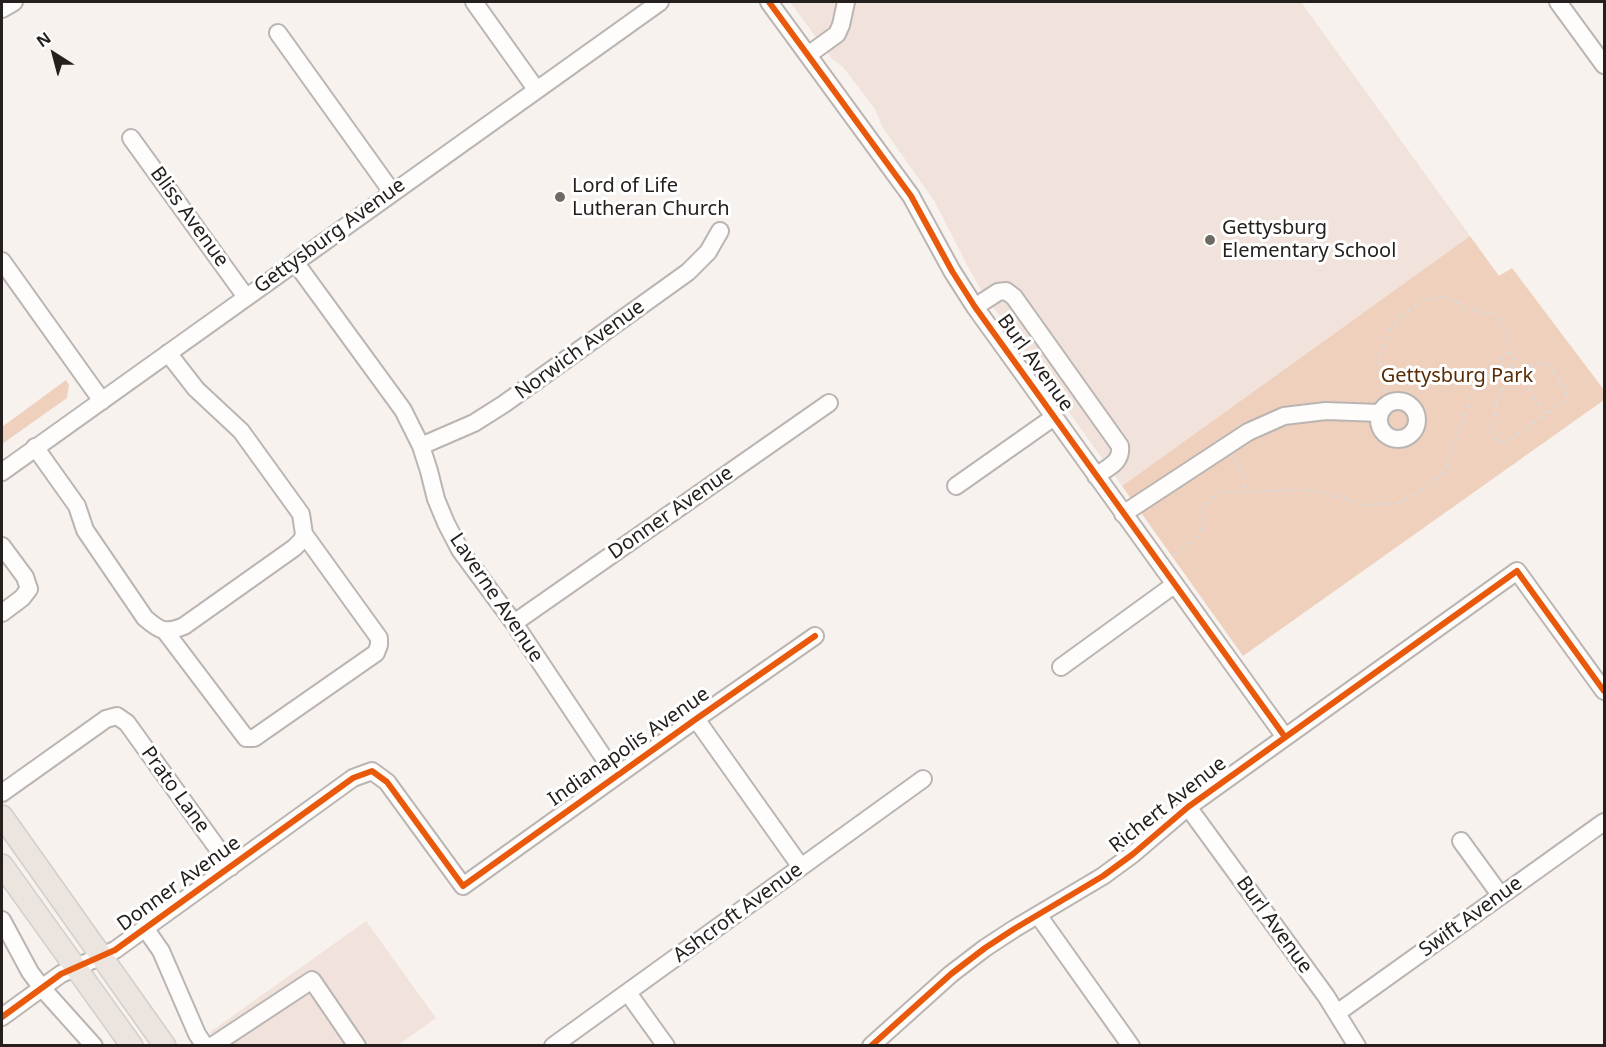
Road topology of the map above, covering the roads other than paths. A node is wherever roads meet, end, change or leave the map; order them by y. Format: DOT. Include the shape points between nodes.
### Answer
graph roads {
  1 [pos="14,2"];
  2 [pos="474,2"];
  3 [pos="660,2"];
  4 [pos="769,2"];
  5 [pos="846,2"];
  6 [pos="1558,2"];
  7 [pos="2,9"];
  8 [pos="278,33"];
  9 [pos="808,55"];
  10 [pos="1605,65"];
  11 [pos="537,89"];
  12 [pos="131,138"];
  13 [pos="392,192"];
  14 [pos="720,231"];
  15 [pos="2,261"];
  16 [pos="295,262"];
  17 [pos="246,297"];
  18 [pos="975,307"];
  19 [pos="168,353"];
  20 [pos="102,401"];
  21 [pos="828,403"];
  22 [pos="1385,408"];
  23 [pos="1054,417"];
  24 [pos="421,446"];
  25 [pos="35,447"];
  26 [pos="2,472"];
  27 [pos="1096,476"];
  28 [pos="956,486"];
  29 [pos="1124,514"];
  30 [pos="304,534"];
  31 [pos="2,546"];
  32 [pos="1174,585"];
  33 [pos="2,613"];
  34 [pos="514,623"];
  35 [pos="165,631"];
  36 [pos="815,636"];
  37 [pos="1061,667"];
  38 [pos="1605,692"];
  39 [pos="696,719"];
  40 [pos="1284,737"];
  41 [pos="616,776"];
  42 [pos="923,779"];
  43 [pos="2,793"];
  44 [pos="1188,807"];
  45 [pos="2,816"];
  46 [pos="1605,822"];
  47 [pos="1461,841"];
  48 [pos="2,865"];
  49 [pos="231,867"];
  50 [pos="801,867"];
  51 [pos="463,886"];
  52 [pos="1501,896"];
  53 [pos="1038,915"];
  54 [pos="2,920"];
  55 [pos="145,928"];
  56 [pos="101,956"];
  57 [pos="75,967"];
  58 [pos="42,988"];
  59 [pos="628,993"];
  60 [pos="1337,1013"];
  61 [pos="2,1017"];
  62 [pos="94,1046"];
  63 [pos="132,1046"];
  64 [pos="165,1046"];
  65 [pos="205,1046"];
  66 [pos="212,1046"];
  67 [pos="357,1046"];
  68 [pos="553,1046"];
  69 [pos="666,1046"];
  70 [pos="871,1046"];
  71 [pos="1131,1046"];
  72 [pos="1357,1046"];
  1 -- 7 [label="street"];
  2 -- 11 [label="street"];
  3 -- 11 [label="street, Gettysburg Avenue"];
  4 -- 9 [label="street, Burl Avenue"];
  5 -- 9 [label="street" via="837,34"];
  6 -- 10 [label="street"];
  8 -- 13 [label="street"];
  9 -- 18 [label="street, Burl Avenue" via="911,196"];
  11 -- 13 [label="street, Gettysburg Avenue"];
  12 -- 17 [label="street, Bliss Avenue"];
  13 -- 16 [label="street, Gettysburg Avenue"];
  14 -- 24 [label="street, Norwich Avenue" via="708,252 670,286 504,404 474,423"];
  15 -- 20 [label="street"];
  16 -- 17 [label="street, Gettysburg Avenue"];
  16 -- 24 [label="street, Laverne Avenue" via="403,410"];
  17 -- 19 [label="street, Gettysburg Avenue"];
  18 -- 23 [label="street, Burl Avenue"];
  18 -- 27 [label="street" via="1006,291 1021,306 1120,446 1117,461"];
  19 -- 20 [label="street, Gettysburg Avenue"];
  19 -- 30 [label="street" via="196,389 241,431 301,514"];
  20 -- 25 [label="street, Gettysburg Avenue"];
  21 -- 34 [label="street, Donner Avenue"];
  22 -- 29 [label="street" via="1284,416 1248,432"];
  23 -- 27 [label="street, Burl Avenue"];
  23 -- 28 [label="street"];
  24 -- 34 [label="street, Laverne Avenue" via="436,499 455,541"];
  25 -- 26 [label="street, Gettysburg Avenue"];
  25 -- 35 [label="street" via="77,506 85,530 145,618"];
  27 -- 29 [label="street, Burl Avenue"];
  29 -- 32 [label="street, Burl Avenue"];
  30 -- 35 [label="street" via="294,548 184,626"];
  30 -- 35 [label="street" via="378,638 376,653 339,679 254,738 246,738"];
  31 -- 33 [label="street" via="29,589"];
  32 -- 37 [label="street"];
  32 -- 40 [label="street, Burl Avenue"];
  34 -- 41 [label="street, Laverne Avenue"];
  36 -- 39 [label="street, Indianapolis Avenue"];
  38 -- 40 [label="street, Richert Avenue" via="1517,571"];
  39 -- 41 [label="street, Indianapolis Avenue"];
  39 -- 50 [label="street"];
  40 -- 44 [label="street, Richert Avenue"];
  41 -- 51 [label="street, Indianapolis Avenue"];
  42 -- 50 [label="street, Ashcroft Avenue"];
  43 -- 49 [label="street, Prato Lane" via="106,719 117,716 127,723"];
  44 -- 53 [label="street, Richert Avenue" via="1103,876"];
  44 -- 60 [label="street, Burl Avenue"];
  45 -- 56 [label="main road"];
  46 -- 52 [label="street, Swift Avenue"];
  47 -- 52 [label="street"];
  48 -- 57 [label="main road"];
  49 -- 51 [label="street, Donner Avenue" via="353,778 372,771 387,782"];
  49 -- 55 [label="street, Donner Avenue"];
  50 -- 59 [label="street, Ashcroft Avenue"];
  52 -- 60 [label="street, Swift Avenue"];
  53 -- 70 [label="street, Richert Avenue" via="951,974"];
  53 -- 71 [label="street"];
  54 -- 58 [label="street"];
  55 -- 56 [label="street, Donner Avenue"];
  55 -- 65 [label="street" via="161,951"];
  56 -- 57 [label="street, Donner Avenue"];
  56 -- 64 [label="main road"];
  57 -- 58 [label="street, Donner Avenue"];
  57 -- 63 [label="main road"];
  58 -- 61 [label="street, Donner Avenue"];
  58 -- 62 [label="street"];
  59 -- 68 [label="street, Ashcroft Avenue"];
  59 -- 69 [label="street"];
  60 -- 72 [label="street, Burl Avenue"];
  66 -- 67 [label="street" via="312,980"];
}
